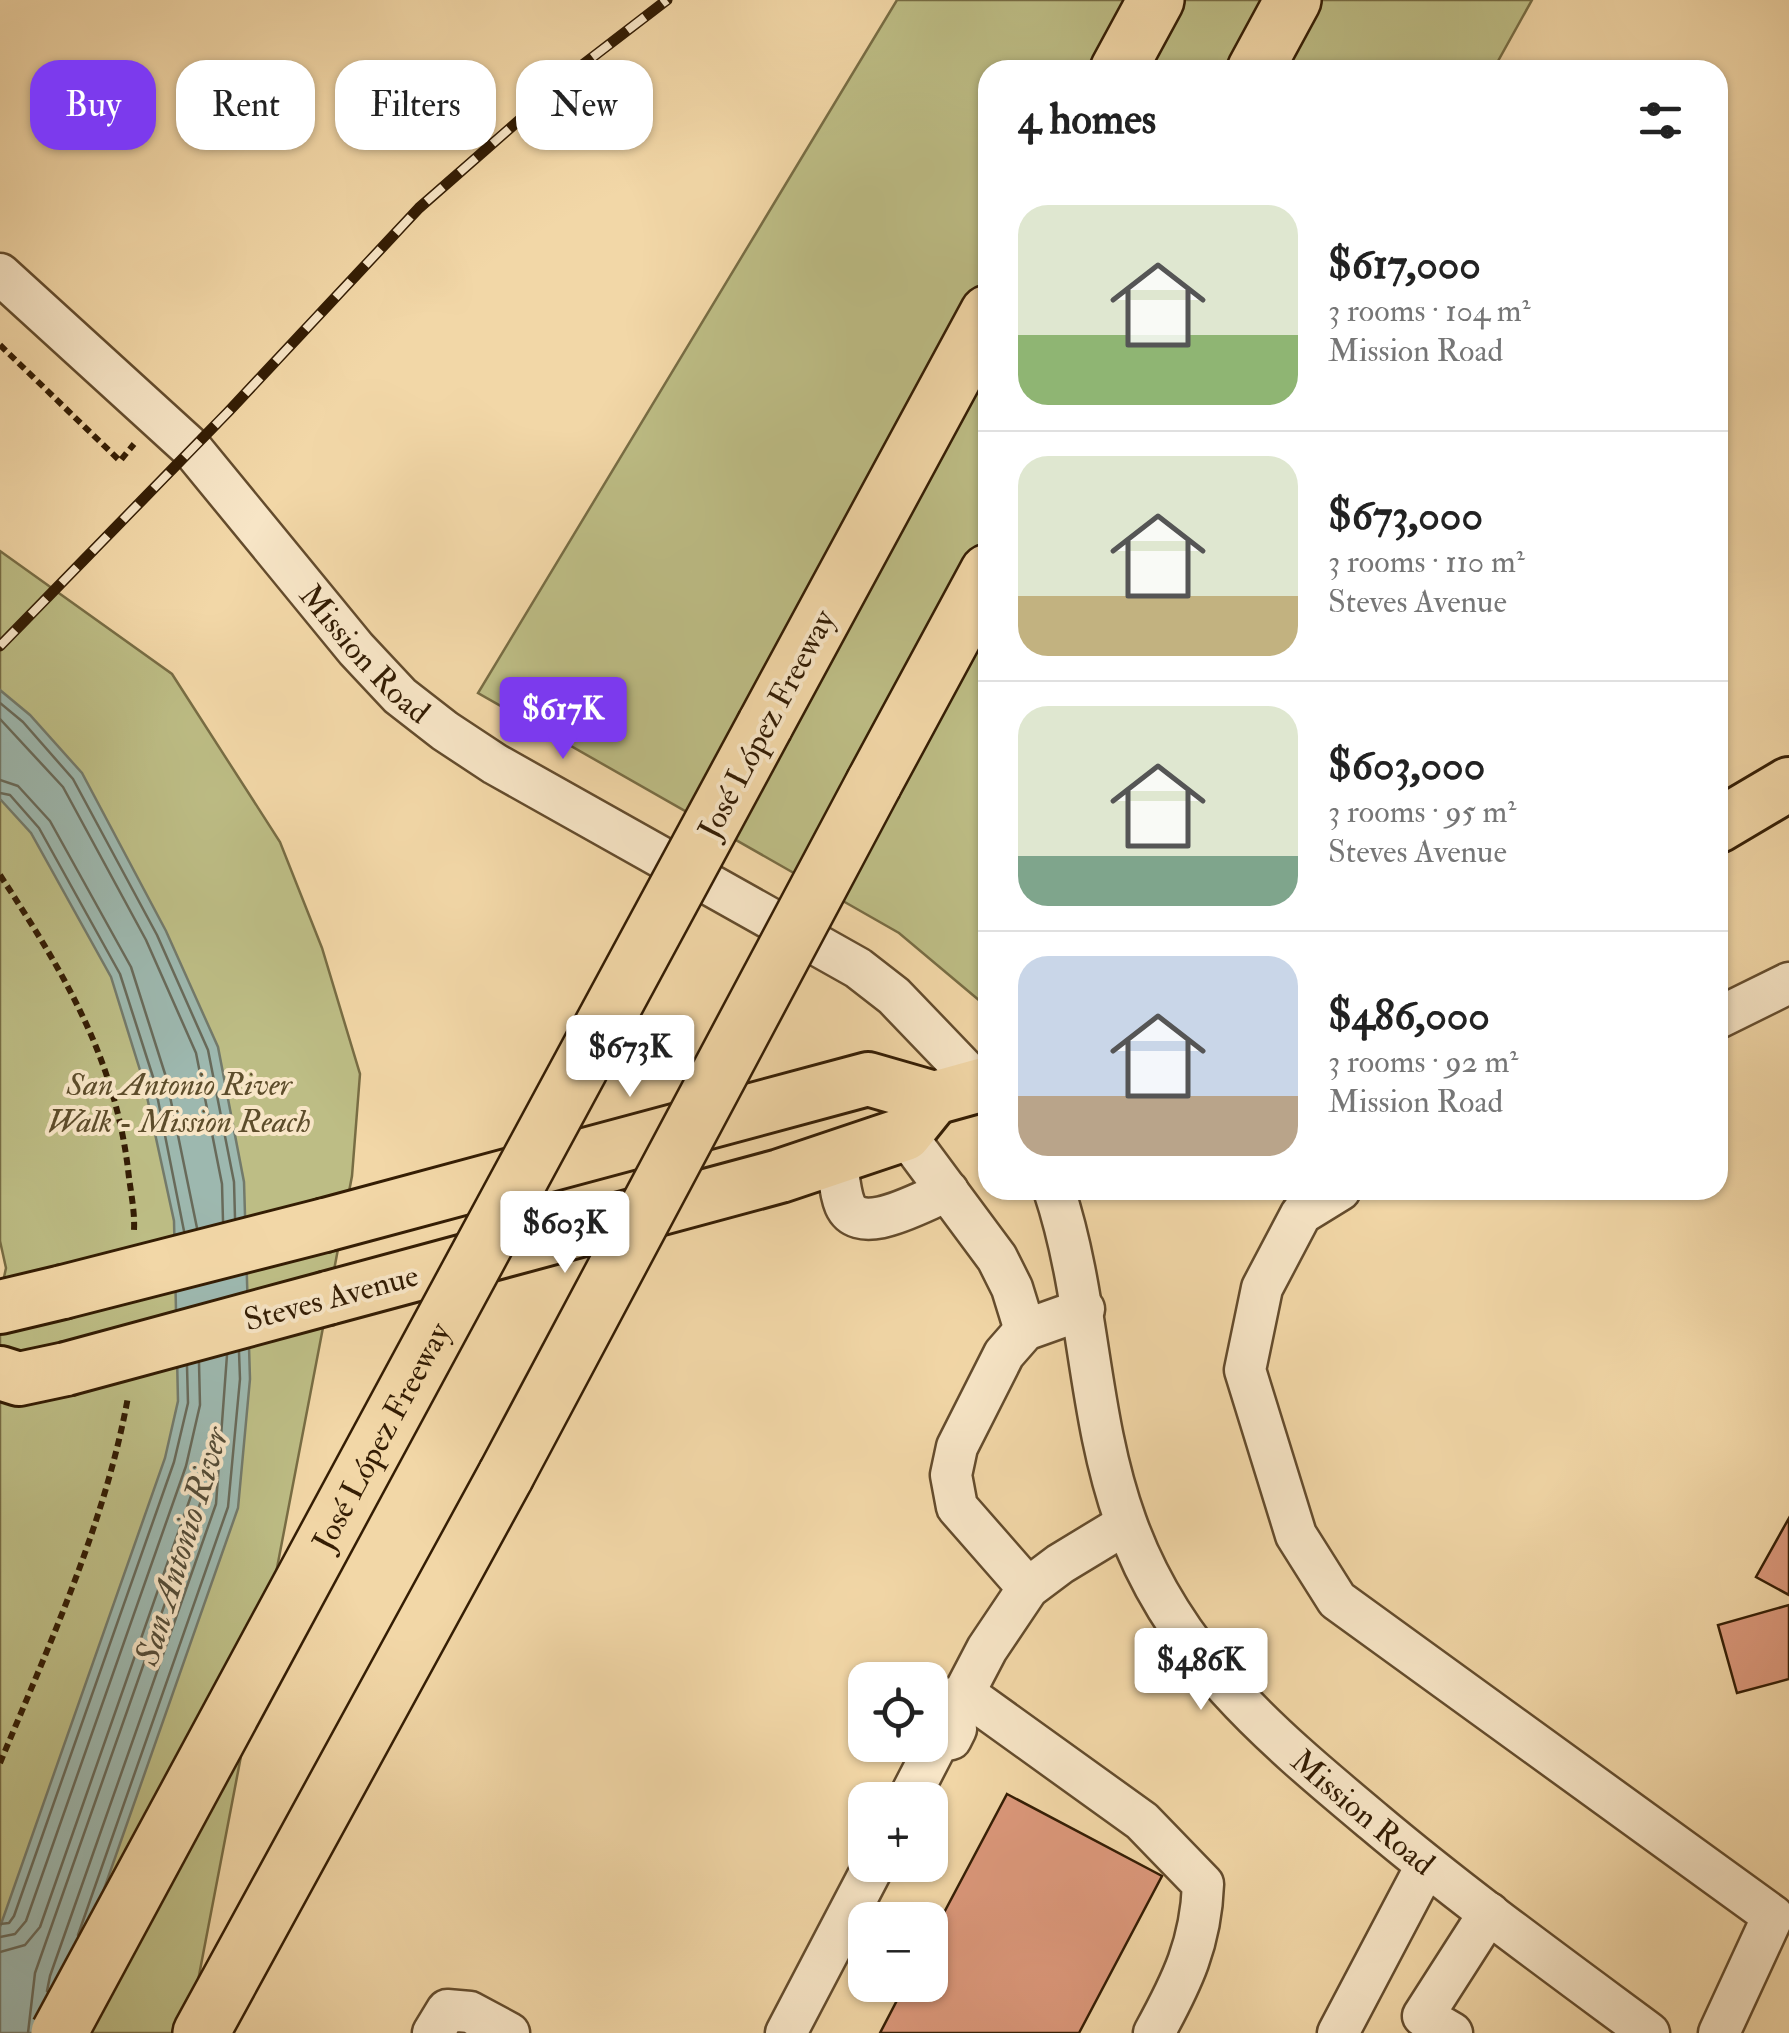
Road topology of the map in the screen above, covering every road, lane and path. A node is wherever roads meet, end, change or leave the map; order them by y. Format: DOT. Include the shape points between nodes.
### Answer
graph roads {
  1 [pos="1156,0"];
  2 [pos="1294,0"];
  3 [pos="1123,60"];
  4 [pos="1261,60"];
  5 [pos="0,274"];
  6 [pos="978,332"];
  7 [pos="0,345"];
  8 [pos="136,443"];
  9 [pos="978,591"];
  10 [pos="1789,784"];
  11 [pos="1728,820"];
  12 [pos="1789,983"];
  13 [pos="1728,1013"];
  14 [pos="959,1099"];
  15 [pos="836,1156"];
  16 [pos="948,1191"];
  17 [pos="1057,1200"];
  18 [pos="1324,1200"];
  19 [pos="0,1307"];
  20 [pos="1084,1310"];
  21 [pos="1025,1330"];
  22 [pos="0,1373"];
  23 [pos="1126,1524"];
  24 [pos="1028,1588"];
  25 [pos="964,1693"];
  26 [pos="917,1782"];
  27 [pos="1426,1866"];
  28 [pos="865,1882"];
  29 [pos="1489,1914"];
  30 [pos="1781,1914"];
  31 [pos="59,2033"];
  32 [pos="201,2033"];
  33 [pos="434,2033"];
  34 [pos="509,2033"];
  35 [pos="786,2033"];
  36 [pos="1154,2033"];
  37 [pos="1338,2033"];
  38 [pos="1452,2033"];
  39 [pos="1649,2033"];
  40 [pos="1719,2033"];
  1 -- 3 [label="highway"];
  2 -- 4 [label="highway"];
  5 -- 14 [label="street, Mission Road" via="192,449 400,696 495,764 858,968 894,996"];
  6 -- 31 [label="highway, José López Freeway, bridge"];
  7 -- 8 [label="path" via="120,461"];
  9 -- 32 [label="highway, bridge"];
  10 -- 11 [label="main road"];
  12 -- 13 [label="street"];
  14 -- 15 [label="main road, Steves Avenue"];
  14 -- 16 [label="street, Mission Road"];
  14 -- 19 [label="main road, bridge" via="868,1079"];
  15 -- 16 [label="street" via="844,1202 863,1221"];
  15 -- 22 [label="main road, Steves Avenue, bridge" via="66,1369 19,1379"];
  16 -- 21 [label="street, Mission Road" via="997,1258"];
  17 -- 20 [label="street, Mission Road"];
  18 -- 30 [label="street" via="1301,1214 1262,1288 1244,1370 1296,1534 1337,1600"];
  20 -- 21 [label="street"];
  20 -- 23 [label="street, Mission Road" via="1108,1468"];
  21 -- 24 [label="street" via="1004,1354 957,1447 952,1475 957,1507"];
  23 -- 24 [label="street"];
  23 -- 27 [label="street, Mission Road" via="1151,1582 1214,1676 1302,1762"];
  24 -- 25 [label="street"];
  25 -- 26 [label="street" via="966,1711 950,1739 938,1742"];
  25 -- 36 [label="street" via="1142,1822 1203,1884 1192,1960"];
  27 -- 29 [label="street, Mission Road"];
  27 -- 37 [label="street"];
  28 -- 35 [label="street"];
  29 -- 38 [label="street" via="1424,2016"];
  29 -- 39 [label="street, Mission Road"];
  30 -- 40 [label="street"];
  33 -- 34 [label="street" via="447,2010 470,2012"];
}
